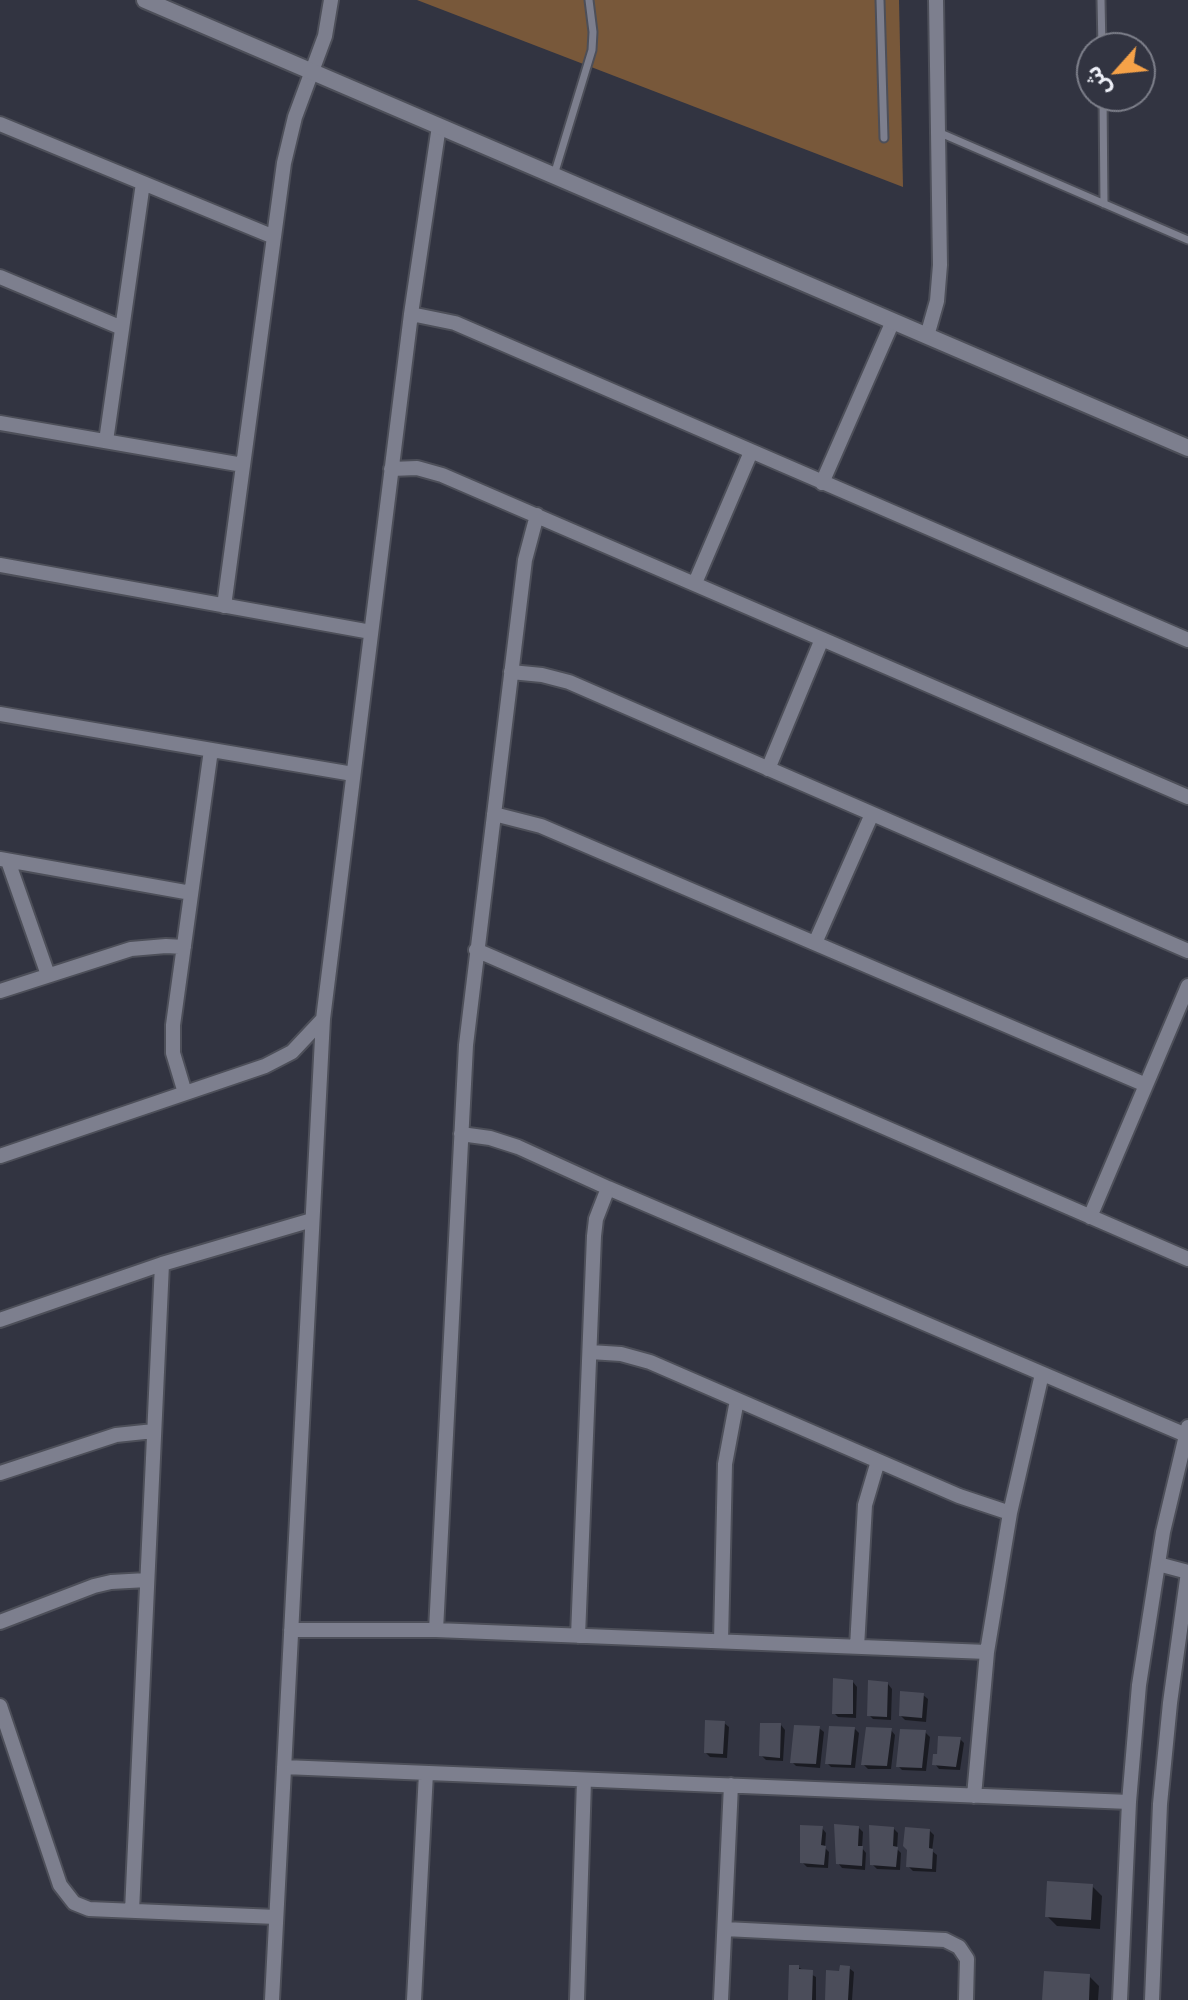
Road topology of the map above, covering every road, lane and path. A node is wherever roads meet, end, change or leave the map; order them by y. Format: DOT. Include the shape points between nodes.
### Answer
graph roads {
  1 [pos="331,0"];
  2 [pos="589,0"];
  3 [pos="880,0"];
  4 [pos="936,0"];
  5 [pos="1101,0"];
  6 [pos="153,2"];
  7 [pos="1102,32"];
  8 [pos="312,72"];
  9 [pos="1103,112"];
  10 [pos="0,124"];
  11 [pos="439,126"];
  12 [pos="938,132"];
  13 [pos="884,138"];
  14 [pos="554,175"];
  15 [pos="143,183"];
  16 [pos="1104,204"];
  17 [pos="274,237"];
  18 [pos="1188,240"];
  19 [pos="0,277"];
  20 [pos="411,314"];
  21 [pos="893,321"];
  22 [pos="122,328"];
  23 [pos="927,336"];
  24 [pos="0,423"];
  25 [pos="106,441"];
  26 [pos="1188,448"];
  27 [pos="751,452"];
  28 [pos="243,465"];
  29 [pos="391,469"];
  30 [pos="822,483"];
  31 [pos="537,515"];
  32 [pos="0,565"];
  33 [pos="695,583"];
  34 [pos="224,606"];
  35 [pos="371,632"];
  36 [pos="822,639"];
  37 [pos="1188,640"];
  38 [pos="511,672"];
  39 [pos="0,714"];
  40 [pos="211,750"];
  41 [pos="768,769"];
  42 [pos="353,774"];
  43 [pos="1188,797"];
  44 [pos="494,814"];
  45 [pos="872,814"];
  46 [pos="4,860"];
  47 [pos="191,893"];
  48 [pos="815,943"];
  49 [pos="184,947"];
  50 [pos="476,950"];
  51 [pos="1188,951"];
  52 [pos="48,975"];
  53 [pos="1188,986"];
  54 [pos="0,991"];
  55 [pos="323,1019"];
  56 [pos="1146,1085"];
  57 [pos="185,1093"];
  58 [pos="461,1134"];
  59 [pos="0,1156"];
  60 [pos="608,1188"];
  61 [pos="1090,1217"];
  62 [pos="312,1220"];
  63 [pos="1188,1259"];
  64 [pos="162,1264"];
  65 [pos="0,1320"];
  66 [pos="590,1352"];
  67 [pos="1042,1374"];
  68 [pos="737,1400"];
  69 [pos="154,1431"];
  70 [pos="1187,1431"];
  71 [pos="878,1461"];
  72 [pos="0,1473"];
  73 [pos="1010,1513"];
  74 [pos="1158,1564"];
  75 [pos="1188,1572"];
  76 [pos="147,1580"];
  77 [pos="0,1622"];
  78 [pos="291,1630"];
  79 [pos="436,1630"];
  80 [pos="578,1636"];
  81 [pos="721,1641"];
  82 [pos="857,1647"];
  83 [pos="987,1652"];
  84 [pos="1182,1654"];
  85 [pos="0,1706"];
  86 [pos="284,1767"];
  87 [pos="426,1773"];
  88 [pos="584,1780"];
  89 [pos="731,1785"];
  90 [pos="974,1796"];
  91 [pos="1129,1802"];
  92 [pos="132,1911"];
  93 [pos="276,1917"];
  94 [pos="725,1929"];
  95 [pos="272,2000"];
  96 [pos="414,2000"];
  97 [pos="577,2000"];
  98 [pos="721,2000"];
  99 [pos="966,2000"];
  100 [pos="1120,2000"];
  101 [pos="1152,2000"];
  1 -- 8 [label="street"];
  2 -- 14 [label="lane" via="592,50"];
  3 -- 13 [label="lane"];
  4 -- 12 [label="street"];
  5 -- 7 [label="lane"];
  6 -- 8 [label="street"];
  8 -- 11 [label="street"];
  8 -- 17 [label="street" via="288,140"];
  9 -- 16 [label="lane"];
  10 -- 15 [label="street"];
  11 -- 14 [label="street"];
  11 -- 20 [label="street"];
  12 -- 16 [label="lane"];
  12 -- 23 [label="street" via="940,274"];
  14 -- 21 [label="street"];
  15 -- 17 [label="street"];
  15 -- 22 [label="street"];
  16 -- 18 [label="lane"];
  17 -- 28 [label="street"];
  19 -- 22 [label="street"];
  20 -- 27 [label="street" via="455,323"];
  20 -- 29 [label="street"];
  21 -- 23 [label="street"];
  21 -- 30 [label="street"];
  22 -- 25 [label="street"];
  23 -- 26 [label="street"];
  24 -- 25 [label="street"];
  25 -- 28 [label="street"];
  27 -- 30 [label="street"];
  27 -- 33 [label="street"];
  28 -- 34 [label="street"];
  29 -- 31 [label="street" via="430,471"];
  29 -- 35 [label="street"];
  30 -- 37 [label="street"];
  31 -- 33 [label="street"];
  31 -- 38 [label="street" via="525,560"];
  32 -- 34 [label="street"];
  33 -- 36 [label="street"];
  34 -- 35 [label="street"];
  35 -- 42 [label="street"];
  36 -- 41 [label="street"];
  36 -- 43 [label="street"];
  38 -- 41 [label="street" via="569,682"];
  38 -- 44 [label="street"];
  39 -- 40 [label="street"];
  40 -- 42 [label="street"];
  40 -- 47 [label="street"];
  41 -- 45 [label="street"];
  42 -- 55 [label="street"];
  44 -- 48 [label="street" via="541,826"];
  44 -- 50 [label="street"];
  45 -- 48 [label="street"];
  45 -- 51 [label="street"];
  46 -- 47 [label="street"];
  46 -- 52 [label="street"];
  47 -- 49 [label="street"];
  48 -- 56 [label="street"];
  49 -- 52 [label="street" via="131,949"];
  49 -- 57 [label="street" via="172,1039"];
  50 -- 58 [label="street"];
  50 -- 61 [label="street"];
  52 -- 54 [label="street"];
  53 -- 56 [label="street"];
  55 -- 57 [label="street" via="279,1060"];
  55 -- 62 [label="street"];
  56 -- 61 [label="street"];
  57 -- 59 [label="street"];
  58 -- 60 [label="street" via="504,1142"];
  58 -- 79 [label="street"];
  60 -- 66 [label="street" via="594,1236"];
  60 -- 67 [label="street"];
  61 -- 63 [label="street"];
  62 -- 64 [label="street"];
  62 -- 78 [label="street"];
  64 -- 65 [label="street"];
  64 -- 69 [label="street"];
  66 -- 68 [label="street" via="650,1362"];
  66 -- 80 [label="street"];
  67 -- 70 [label="street"];
  67 -- 73 [label="street"];
  68 -- 71 [label="street"];
  68 -- 81 [label="street" via="724,1475"];
  69 -- 72 [label="street" via="116,1435"];
  69 -- 76 [label="street"];
  70 -- 74 [label="street"];
  71 -- 73 [label="street"];
  71 -- 82 [label="street" via="865,1505"];
  73 -- 83 [label="street"];
  74 -- 75 [label="street"];
  74 -- 91 [label="street" via="1139,1685"];
  75 -- 84 [label="street"];
  76 -- 77 [label="street" via="94,1586"];
  76 -- 92 [label="street"];
  78 -- 79 [label="street"];
  78 -- 86 [label="street"];
  79 -- 80 [label="street"];
  80 -- 81 [label="street"];
  81 -- 82 [label="street"];
  82 -- 83 [label="street"];
  83 -- 90 [label="street"];
  84 -- 101 [label="street" via="1160,1804"];
  85 -- 92 [label="street" via="64,1892 89,1909"];
  86 -- 87 [label="street"];
  86 -- 93 [label="street"];
  87 -- 88 [label="street"];
  87 -- 96 [label="street"];
  88 -- 89 [label="street"];
  88 -- 97 [label="street"];
  89 -- 90 [label="street"];
  89 -- 94 [label="street"];
  90 -- 91 [label="street"];
  91 -- 100 [label="street"];
  92 -- 93 [label="street"];
  93 -- 95 [label="street"];
  94 -- 98 [label="street"];
  94 -- 99 [label="street" via="945,1940 967,1959"];
}
